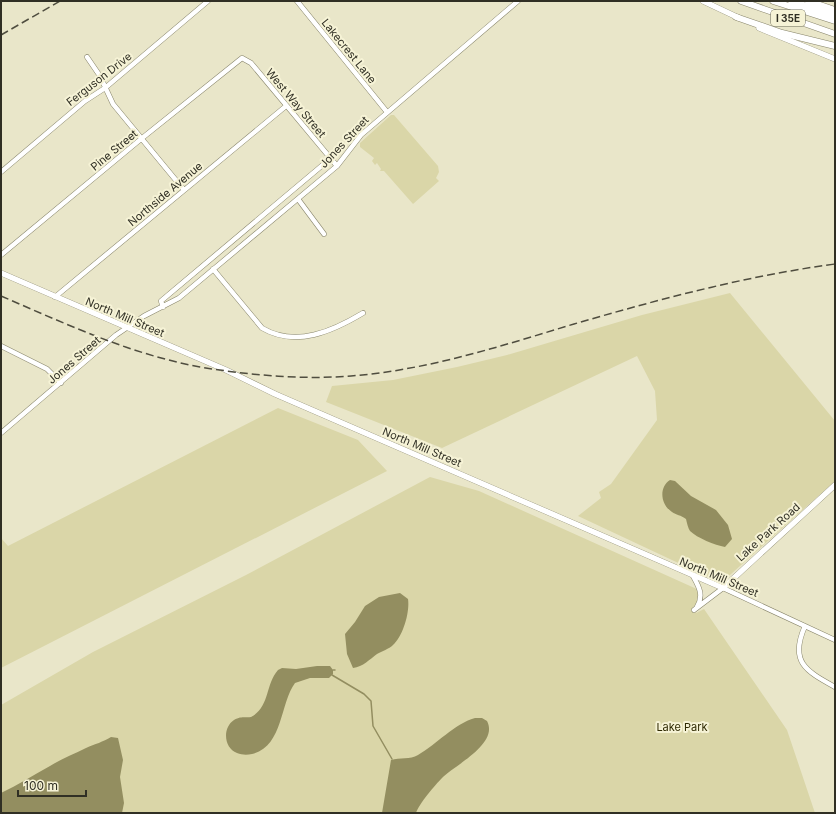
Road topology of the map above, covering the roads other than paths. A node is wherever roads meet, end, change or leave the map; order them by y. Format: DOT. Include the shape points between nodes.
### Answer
graph roads {
  1 [pos="208,1"];
  2 [pos="297,1"];
  3 [pos="518,1"];
  4 [pos="703,1"];
  5 [pos="741,1"];
  6 [pos="773,1"];
  7 [pos="791,1"];
  8 [pos="808,1"];
  9 [pos="815,1"];
  10 [pos="821,6"];
  11 [pos="835,10"];
  12 [pos="835,15"];
  13 [pos="736,17"];
  14 [pos="835,21"];
  15 [pos="835,34"];
  16 [pos="835,46"];
  17 [pos="87,57"];
  18 [pos="239,59"];
  19 [pos="835,59"];
  20 [pos="105,88"];
  21 [pos="286,106"];
  22 [pos="387,112"];
  23 [pos="141,139"];
  24 [pos="331,158"];
  25 [pos="337,166"];
  26 [pos="1,172"];
  27 [pos="184,190"];
  28 [pos="298,198"];
  29 [pos="324,234"];
  30 [pos="1,255"];
  31 [pos="213,269"];
  32 [pos="1,273"];
  33 [pos="55,297"];
  34 [pos="163,307"];
  35 [pos="363,313"];
  36 [pos="127,328"];
  37 [pos="1,346"];
  38 [pos="61,383"];
  39 [pos="1,433"];
  40 [pos="835,485"];
  41 [pos="692,576"];
  42 [pos="723,588"];
  43 [pos="805,626"];
  44 [pos="835,640"];
  45 [pos="835,686"];
  1 -- 20 [label="street, Ferguson Drive"];
  2 -- 22 [label="street, Lakecrest Lane"];
  3 -- 22 [label="street, Jones Street"];
  4 -- 13 [label="main road"];
  5 -- 15 [label="highway, I 35E"];
  6 -- 14 [label="highway"];
  7 -- 12 [label="highway"];
  8 -- 10 [label="highway, I 35E"];
  9 -- 10 [label="highway"];
  10 -- 11 [label="highway, I 35E"];
  13 -- 16 [label="highway" via="782,33"];
  13 -- 19 [label="main road"];
  17 -- 20 [label="street"];
  18 -- 21 [label="street, West Way Street" via="247,59 251,63"];
  18 -- 23 [label="street, Pine Street"];
  20 -- 23 [label="street" via="115,108"];
  20 -- 26 [label="street, Ferguson Drive" via="85,101"];
  21 -- 24 [label="street, West Way Street"];
  21 -- 27 [label="street, Northside Avenue"];
  22 -- 25 [label="street, Jones Street" via="361,135"];
  23 -- 27 [label="street"];
  23 -- 30 [label="street, Pine Street"];
  24 -- 25 [label="street, West Way Street"];
  24 -- 34 [label="street, Jones Street" via="161,301"];
  25 -- 28 [label="street, Jones Street"];
  27 -- 33 [label="street, Northside Avenue"];
  28 -- 29 [label="street"];
  28 -- 31 [label="street, Jones Street"];
  31 -- 34 [label="street, Jones Street" via="176,300"];
  31 -- 35 [label="street" via="262,328 270,333 293,338 317,334 333,329"];
  32 -- 33 [label="main road, North Mill Street"];
  33 -- 36 [label="main road, North Mill Street"];
  34 -- 36 [label="street, Jones Street"];
  36 -- 38 [label="street, Jones Street"];
  36 -- 41 [label="main road, North Mill Street"];
  37 -- 38 [label="street" via="47,369"];
  38 -- 39 [label="street, Jones Street"];
  40 -- 42 [label="main road, Lake Park Road"];
  41 -- 42 [label="main road, North Mill Street"];
  41 -- 42 [label="street, Lake Park Road" via="701,592 695,610"];
  42 -- 43 [label="street, North Mill Street"];
  43 -- 44 [label="street, North Mill Street"];
  43 -- 45 [label="street" via="798,649 802,663 811,673"];
}
